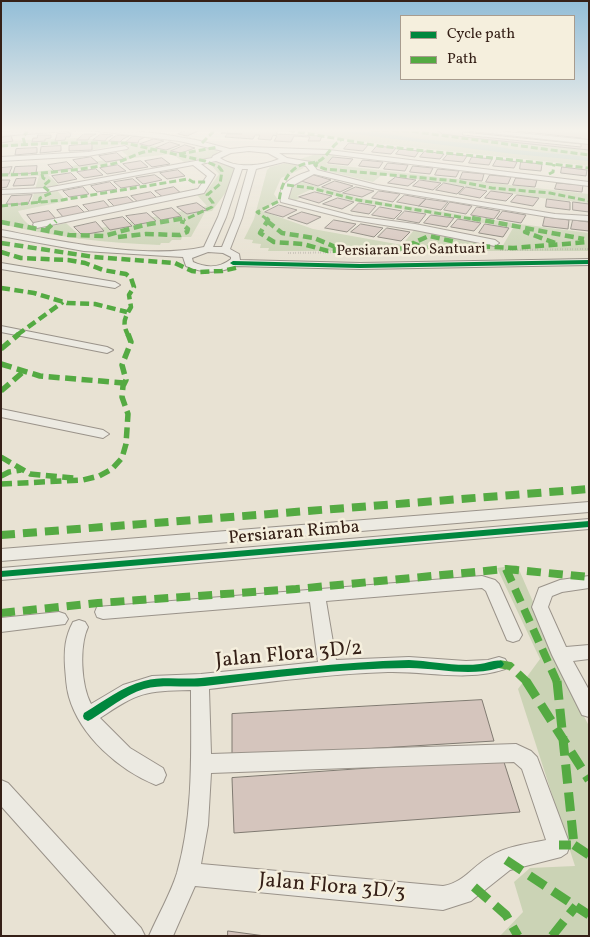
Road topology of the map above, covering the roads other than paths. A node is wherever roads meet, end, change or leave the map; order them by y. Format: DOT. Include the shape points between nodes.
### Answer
graph roads {
  1 [pos="136,174"];
  2 [pos="209,174"];
  3 [pos="237,174"];
  4 [pos="251,174"];
  5 [pos="310,174"];
  6 [pos="321,174"];
  7 [pos="501,174"];
  8 [pos="589,184"];
  9 [pos="1,192"];
  10 [pos="223,216"];
  11 [pos="238,216"];
  12 [pos="589,219"];
  13 [pos="37,225"];
  14 [pos="1,233"];
  15 [pos="1,240"];
  16 [pos="494,246"];
  17 [pos="208,249"];
  18 [pos="225,250"];
  19 [pos="589,255"];
  20 [pos="188,257"];
  21 [pos="234,260"];
  22 [pos="589,262"];
  23 [pos="1,266"];
  24 [pos="12,268"];
  25 [pos="1,276"];
  26 [pos="115,285"];
  27 [pos="1,329"];
  28 [pos="107,350"];
  29 [pos="1,413"];
  30 [pos="103,434"];
  31 [pos="589,507"];
  32 [pos="589,524"];
  33 [pos="1,555"];
  34 [pos="1,574"];
  35 [pos="589,582"];
  36 [pos="317,595"];
  37 [pos="103,612"];
  38 [pos="59,619"];
  39 [pos="1,625"];
  40 [pos="79,627"];
  41 [pos="513,635"];
  42 [pos="589,652"];
  43 [pos="561,655"];
  44 [pos="500,664"];
  45 [pos="328,669"];
  46 [pos="200,682"];
  47 [pos="589,709"];
  48 [pos="88,716"];
  49 [pos="202,764"];
  50 [pos="156,775"];
  51 [pos="1,790"];
  52 [pos="188,874"];
  53 [pos="133,936"];
  54 [pos="161,936"];
  1 -- 9 [label="street" via="46,190"];
  2 -- 13 [label="street" via="202,192"];
  3 -- 10 [label="street"];
  4 -- 11 [label="street"];
  5 -- 16 [label="street" via="287,185 284,200 353,218 405,225"];
  6 -- 12 [label="street" via="377,187"];
  7 -- 8 [label="street"];
  10 -- 11 [label="street"];
  10 -- 17 [label="street"];
  11 -- 18 [label="street"];
  14 -- 20 [label="street, Persiaran Eco Santuari" via="93,249"];
  15 -- 20 [label="street, Persiaran Eco Santuari" via="113,258"];
  17 -- 18 [label="street, Persiaran Eco Santuari"];
  17 -- 20 [label="street, Persiaran Eco Santuari"];
  18 -- 21 [label="street, Persiaran Eco Santuari"];
  19 -- 21 [label="street, Persiaran Eco Santuari"];
  20 -- 21 [label="street, Persiaran Eco Santuari" via="193,266 206,269 222,268"];
  21 -- 22 [label="street, Persiaran Eco Santuari" via="370,266"];
  23 -- 24 [label="street"];
  24 -- 25 [label="street"];
  24 -- 26 [label="street"];
  27 -- 28 [label="street"];
  29 -- 30 [label="street"];
  31 -- 33 [label="street, Persiaran Rimba"];
  32 -- 34 [label="street, Persiaran Rimba"];
  35 -- 43 [label="street" via="551,588 542,598 540,607"];
  36 -- 37 [label="street"];
  36 -- 41 [label="street" via="482,582 493,588"];
  36 -- 45 [label="street"];
  38 -- 39 [label="street"];
  40 -- 48 [label="street" via="73,643 76,684 80,703"];
  42 -- 43 [label="street"];
  43 -- 47 [label="street"];
  44 -- 45 [label="street, Jalan Flora 3D/2" via="478,670 413,664"];
  45 -- 46 [label="street, Jalan Flora 3D/2"];
  46 -- 48 [label="street, Jalan Flora 3D/2" via="144,685"];
  46 -- 49 [label="street"];
  48 -- 50 [label="street" via="108,741 131,761"];
  49 -- 52 [label="street" via="200,815"];
  49 -- 52 [label="street, Jalan Flora 3D/3" via="516,753 530,764 559,845 506,860 474,887 453,898"];
  51 -- 53 [label="street"];
  52 -- 54 [label="street"];
}
